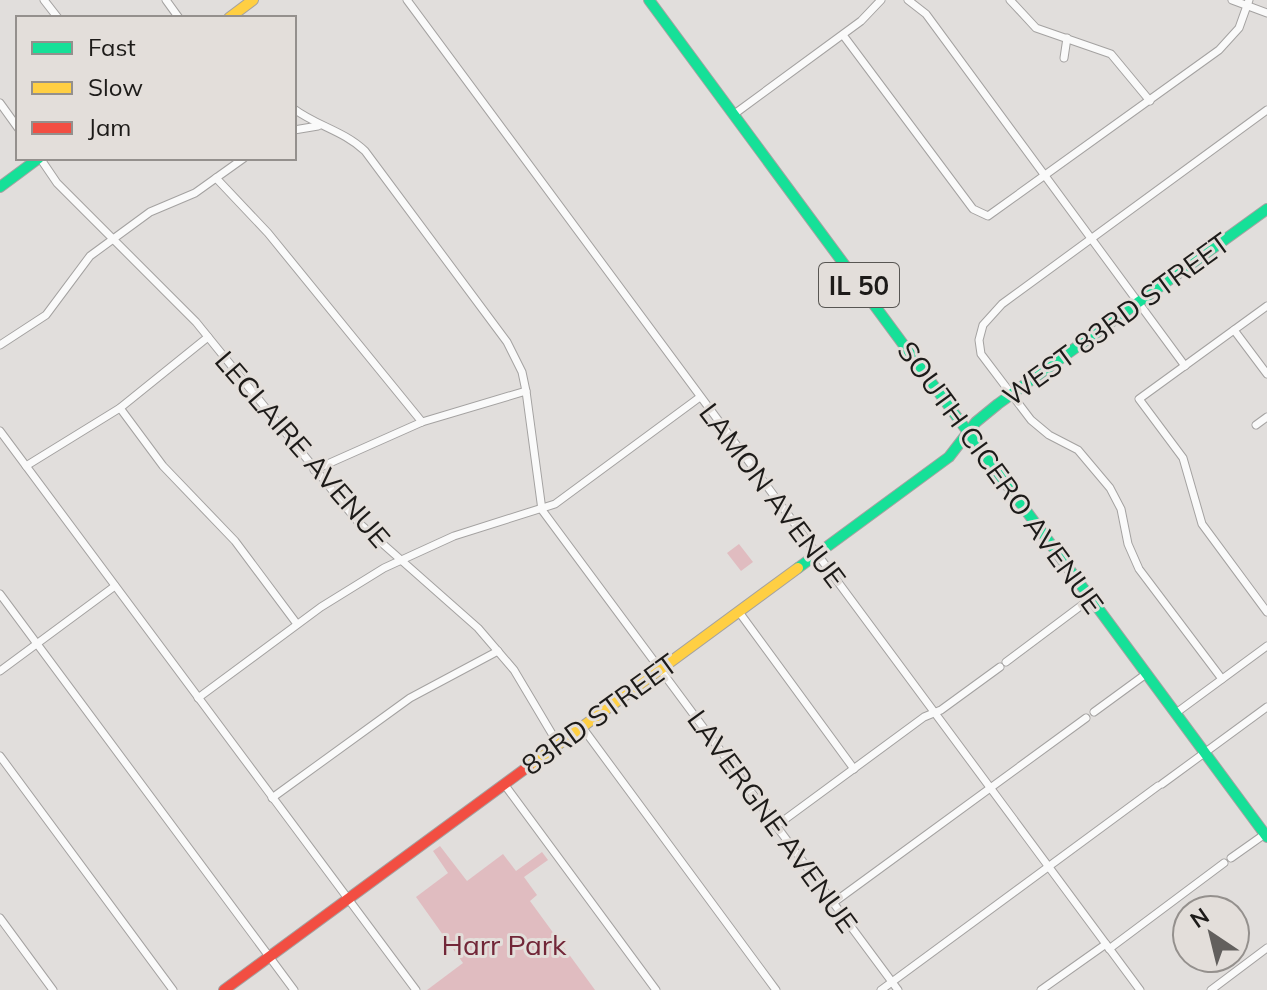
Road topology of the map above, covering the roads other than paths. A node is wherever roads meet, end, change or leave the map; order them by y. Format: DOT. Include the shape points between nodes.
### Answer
graph roads {
  1 [pos="44,0"];
  2 [pos="253,0"];
  3 [pos="407,0"];
  4 [pos="649,0"];
  5 [pos="881,0"];
  6 [pos="908,0"];
  7 [pos="1010,0"];
  8 [pos="1232,0"];
  9 [pos="1249,2"];
  10 [pos="1267,13"];
  11 [pos="56,16"];
  12 [pos="232,16"];
  13 [pos="843,35"];
  14 [pos="1067,38"];
  15 [pos="1064,58"];
  16 [pos="1150,101"];
  17 [pos="0,103"];
  18 [pos="296,110"];
  19 [pos="1267,110"];
  20 [pos="733,115"];
  21 [pos="16,125"];
  22 [pos="318,126"];
  23 [pos="296,130"];
  24 [pos="37,160"];
  25 [pos="41,160"];
  26 [pos="241,160"];
  27 [pos="1047,177"];
  28 [pos="216,178"];
  29 [pos="0,187"];
  30 [pos="1267,209"];
  31 [pos="1091,238"];
  32 [pos="114,239"];
  33 [pos="1139,302"];
  34 [pos="1267,306"];
  35 [pos="1234,330"];
  36 [pos="208,337"];
  37 [pos="0,345"];
  38 [pos="1185,366"];
  39 [pos="1267,374"];
  40 [pos="526,391"];
  41 [pos="1011,395"];
  42 [pos="700,397"];
  43 [pos="120,408"];
  44 [pos="1267,417"];
  45 [pos="422,422"];
  46 [pos="1256,425"];
  47 [pos="0,431"];
  48 [pos="968,432"];
  49 [pos="26,466"];
  50 [pos="314,470"];
  51 [pos="542,510"];
  52 [pos="816,554"];
  53 [pos="400,560"];
  54 [pos="115,586"];
  55 [pos="0,594"];
  56 [pos="1090,599"];
  57 [pos="739,612"];
  58 [pos="1267,612"];
  59 [pos="297,624"];
  60 [pos="37,644"];
  61 [pos="1267,646"];
  62 [pos="498,651"];
  63 [pos="661,669"];
  64 [pos="0,671"];
  65 [pos="1146,674"];
  66 [pos="1222,679"];
  67 [pos="198,698"];
  68 [pos="1267,707"];
  69 [pos="935,712"];
  70 [pos="1094,712"];
  71 [pos="1176,713"];
  72 [pos="1086,718"];
  73 [pos="582,727"];
  74 [pos="558,744"];
  75 [pos="1205,753"];
  76 [pos="0,756"];
  77 [pos="854,769"];
  78 [pos="504,784"];
  79 [pos="991,788"];
  80 [pos="272,798"];
  81 [pos="776,826"];
  82 [pos="1266,836"];
  83 [pos="1049,867"];
  84 [pos="348,899"];
  85 [pos="833,903"];
  86 [pos="0,918"];
  87 [pos="1108,946"];
  88 [pos="1267,948"];
  89 [pos="269,956"];
  90 [pos="892,982"];
  91 [pos="53,990"];
  92 [pos="173,990"];
  93 [pos="224,990"];
  94 [pos="294,990"];
  95 [pos="416,990"];
  96 [pos="656,990"];
  97 [pos="776,990"];
  98 [pos="881,990"];
  99 [pos="898,990"];
  100 [pos="1041,990"];
  101 [pos="1140,990"];
  102 [pos="1211,990"];
  1 -- 11 [label="street"];
  2 -- 12 [label="street"];
  3 -- 42 [label="street, LAMON AVENUE"];
  4 -- 20 [label="street, SOUTH CICERO AVENUE / IL 50"];
  5 -- 13 [label="street"];
  6 -- 27 [label="street" via="926,14"];
  7 -- 14 [label="street" via="1030,24"];
  8 -- 9 [label="street"];
  9 -- 10 [label="street"];
  9 -- 16 [label="street" via="1232,39"];
  13 -- 20 [label="street"];
  13 -- 27 [label="street" via="983,216 995,214"];
  14 -- 15 [label="street"];
  14 -- 16 [label="street" via="1111,54"];
  16 -- 27 [label="street"];
  17 -- 21 [label="street"];
  18 -- 22 [label="street, LAVERGNE AVENUE"];
  19 -- 31 [label="street"];
  20 -- 48 [label="street, SOUTH CICERO AVENUE / IL 50"];
  22 -- 23 [label="street"];
  22 -- 40 [label="street, LAVERGNE AVENUE" via="344,134 365,151 507,342"];
  24 -- 29 [label="street"];
  25 -- 32 [label="street, LECLAIRE AVENUE" via="57,183"];
  26 -- 28 [label="street"];
  27 -- 31 [label="street"];
  28 -- 32 [label="street" via="150,212"];
  28 -- 45 [label="street" via="268,233"];
  30 -- 33 [label="street, WEST 83RD STREET"];
  31 -- 33 [label="street"];
  31 -- 41 [label="street" via="992,311 981,332 981,354"];
  32 -- 36 [label="street, LECLAIRE AVENUE"];
  32 -- 37 [label="street" via="81,265 46,315"];
  33 -- 38 [label="street"];
  33 -- 41 [label="street, WEST 83RD STREET"];
  34 -- 35 [label="street"];
  35 -- 38 [label="street"];
  35 -- 39 [label="street"];
  36 -- 43 [label="street"];
  36 -- 50 [label="street, LECLAIRE AVENUE"];
  38 -- 58 [label="street" via="1139,399 1183,458 1202,524"];
  40 -- 45 [label="street"];
  40 -- 51 [label="street, LAVERGNE AVENUE"];
  41 -- 48 [label="street, WEST 83RD STREET"];
  41 -- 66 [label="street" via="1040,429 1086,458 1110,488 1139,569"];
  42 -- 51 [label="street"];
  42 -- 52 [label="street, LAMON AVENUE"];
  43 -- 49 [label="street"];
  43 -- 59 [label="street" via="163,466 235,541"];
  44 -- 46 [label="street"];
  45 -- 50 [label="street"];
  47 -- 49 [label="street"];
  48 -- 52 [label="street, 83RD STREET" via="949,457"];
  48 -- 56 [label="street, SOUTH CICERO AVENUE / IL 50"];
  49 -- 54 [label="street"];
  50 -- 53 [label="street, LECLAIRE AVENUE" via="358,522"];
  51 -- 53 [label="street" via="483,526"];
  51 -- 63 [label="street, LAVERGNE AVENUE"];
  52 -- 57 [label="street, 83RD STREET"];
  52 -- 69 [label="street, LAMON AVENUE"];
  53 -- 59 [label="street"];
  53 -- 62 [label="street, LECLAIRE AVENUE"];
  54 -- 60 [label="street"];
  54 -- 67 [label="street"];
  55 -- 60 [label="street"];
  56 -- 65 [label="street, SOUTH CICERO AVENUE / IL 50"];
  56 -- 69 [label="street"];
  57 -- 63 [label="street, 83RD STREET"];
  57 -- 77 [label="street"];
  59 -- 67 [label="street"];
  60 -- 64 [label="street"];
  60 -- 89 [label="street"];
  61 -- 66 [label="street"];
  62 -- 74 [label="street, LECLAIRE AVENUE"];
  62 -- 80 [label="street" via="410,698"];
  63 -- 73 [label="street, 83RD STREET"];
  63 -- 81 [label="street, LAVERGNE AVENUE"];
  65 -- 70 [label="street"];
  65 -- 71 [label="street, SOUTH CICERO AVENUE / IL 50"];
  66 -- 71 [label="street"];
  67 -- 80 [label="street"];
  68 -- 75 [label="street"];
  69 -- 77 [label="street"];
  69 -- 79 [label="street, LAMON AVENUE"];
  71 -- 75 [label="street, SOUTH CICERO AVENUE / IL 50"];
  72 -- 79 [label="street"];
  73 -- 74 [label="street, 83RD STREET"];
  73 -- 97 [label="street"];
  74 -- 78 [label="street, 83RD STREET"];
  75 -- 82 [label="street, SOUTH CICERO AVENUE / IL 50"];
  75 -- 83 [label="street"];
  76 -- 92 [label="street"];
  77 -- 81 [label="street"];
  78 -- 84 [label="street, 83RD STREET"];
  78 -- 96 [label="street"];
  79 -- 83 [label="street, LAMON AVENUE"];
  79 -- 85 [label="street"];
  80 -- 84 [label="street"];
  81 -- 85 [label="street, LAVERGNE AVENUE"];
  82 -- 87 [label="street"];
  83 -- 87 [label="street, LAMON AVENUE"];
  83 -- 90 [label="street"];
  84 -- 89 [label="street, 83RD STREET"];
  84 -- 95 [label="street"];
  85 -- 90 [label="street, LAVERGNE AVENUE"];
  86 -- 91 [label="street"];
  87 -- 100 [label="street"];
  87 -- 101 [label="street, LAMON AVENUE"];
  88 -- 102 [label="street"];
  89 -- 93 [label="street, 83RD STREET"];
  89 -- 94 [label="street"];
  90 -- 98 [label="street"];
  90 -- 99 [label="street, LAVERGNE AVENUE"];
}
